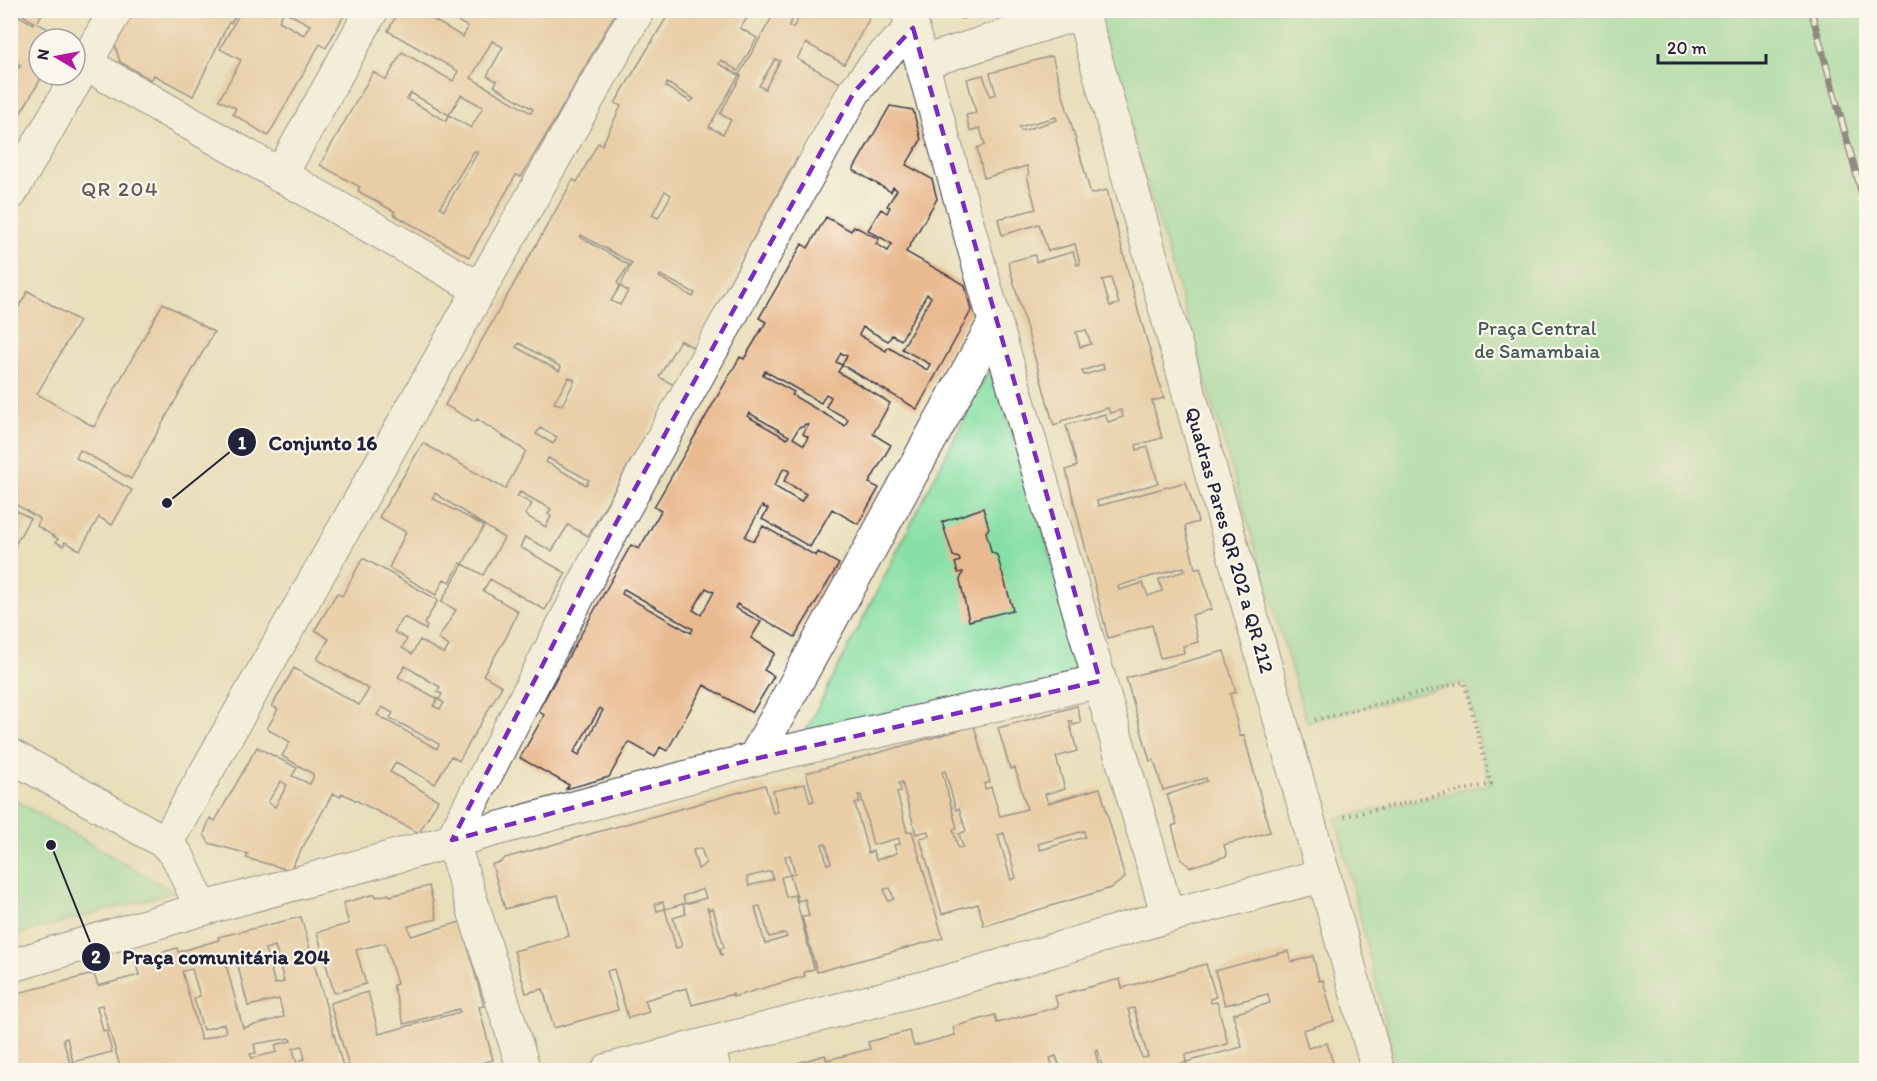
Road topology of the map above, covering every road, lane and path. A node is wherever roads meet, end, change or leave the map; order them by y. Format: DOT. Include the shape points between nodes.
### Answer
graph roads {
  1 [pos="116,10"];
  2 [pos="372,10"];
  3 [pos="638,10"];
  4 [pos="1082,11"];
  5 [pos="910,19"];
  6 [pos="924,62"];
  7 [pos="88,65"];
  8 [pos="280,176"];
  9 [pos="10,194"];
  10 [pos="480,289"];
  11 [pos="995,322"];
  12 [pos="1100,681"];
  13 [pos="1307,722"];
  14 [pos="10,755"];
  15 [pos="754,759"];
  16 [pos="1336,818"];
  17 [pos="452,840"];
  18 [pos="166,843"];
  19 [pos="1324,874"];
  20 [pos="202,909"];
  21 [pos="1168,916"];
  22 [pos="10,966"];
  23 [pos="711,1057"];
  24 [pos="524,1071"];
  25 [pos="608,1071"];
  26 [pos="1378,1071"];
  1 -- 7 [label="street"];
  2 -- 8 [label="street"];
  3 -- 10 [label="street"];
  4 -- 6 [label="street"];
  4 -- 19 [label="street, Quadras Pares QR 202 a QR 212"];
  5 -- 6 [label="street"];
  5 -- 17 [label="street" via="854,92 616,523"];
  6 -- 11 [label="street"];
  7 -- 8 [label="street"];
  7 -- 9 [label="street"];
  8 -- 10 [label="street"];
  10 -- 18 [label="street"];
  11 -- 12 [label="street"];
  11 -- 15 [label="street"];
  12 -- 15 [label="street"];
  12 -- 21 [label="street"];
  13 -- 16 [label="path" via="1464,682 1491,784"];
  14 -- 18 [label="street"];
  15 -- 17 [label="street"];
  17 -- 20 [label="street"];
  17 -- 24 [label="street"];
  18 -- 20 [label="street" via="178,857"];
  19 -- 21 [label="street"];
  19 -- 26 [label="street, Quadras Pares QR 202 a QR 212"];
  20 -- 22 [label="street"];
  21 -- 23 [label="street"];
  23 -- 25 [label="street"];
}
